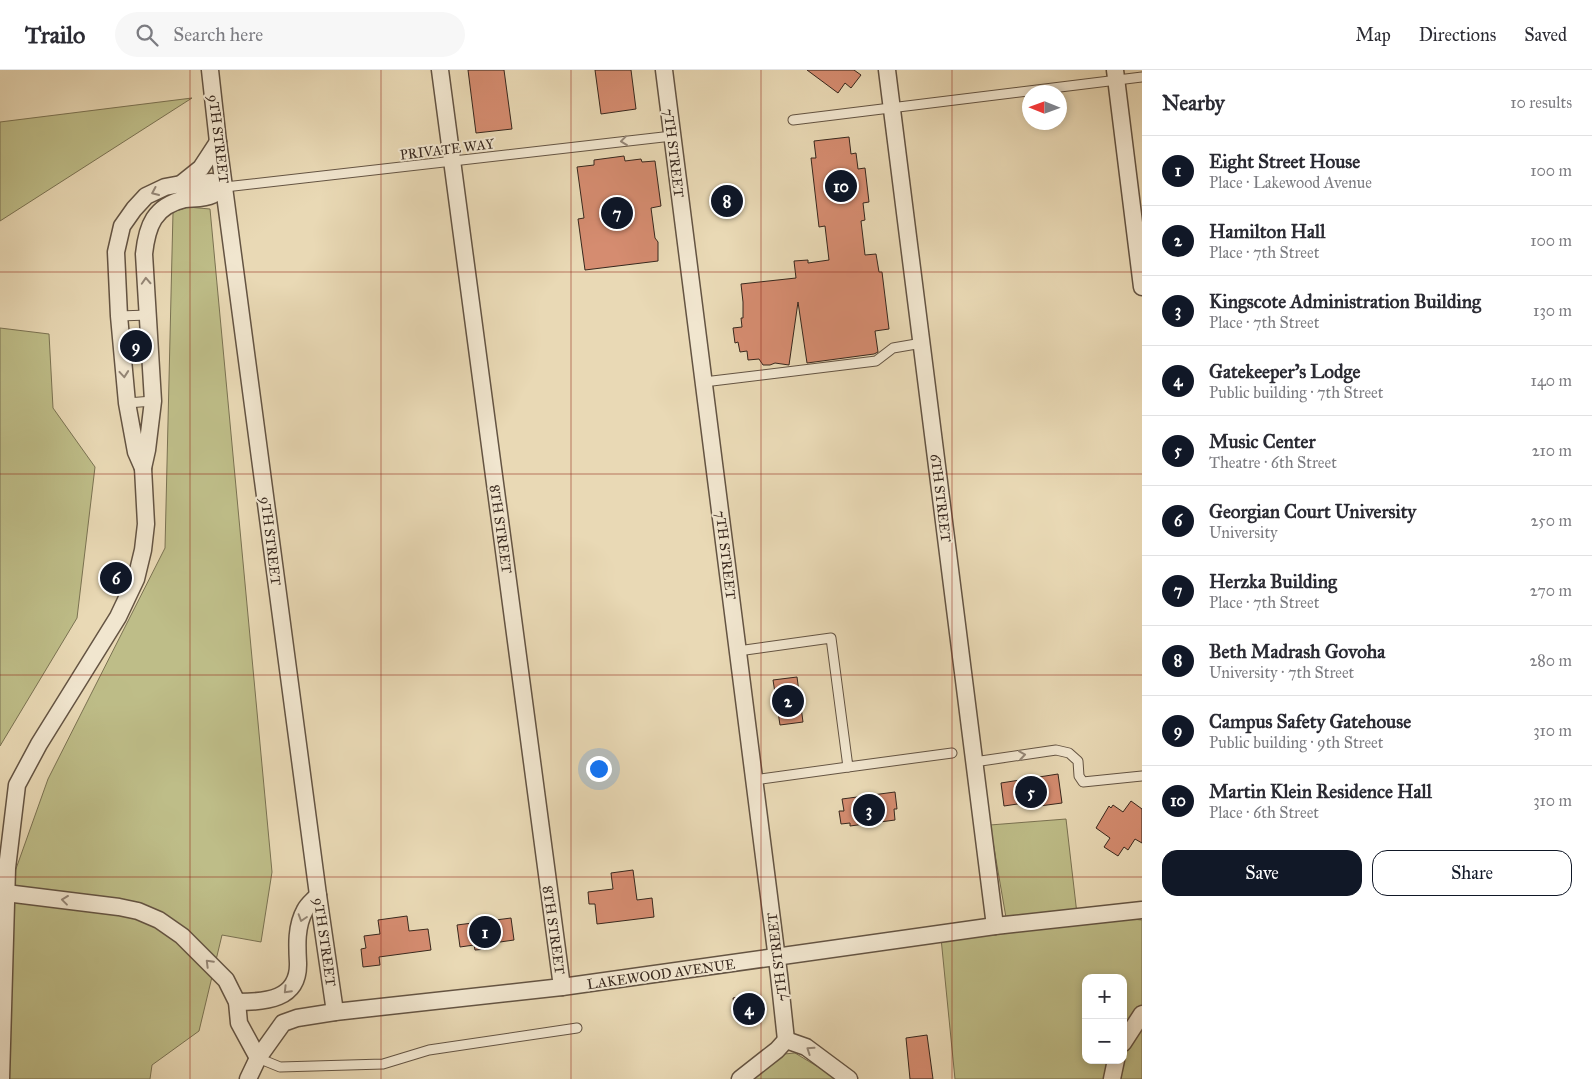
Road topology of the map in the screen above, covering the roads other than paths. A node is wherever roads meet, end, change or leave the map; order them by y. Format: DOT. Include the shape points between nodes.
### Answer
graph roads {
  1 [pos="210,70"];
  2 [pos="440,70"];
  3 [pos="664,70"];
  4 [pos="887,70"];
  5 [pos="1116,75"];
  6 [pos="1142,77"];
  7 [pos="892,108"];
  8 [pos="793,120"];
  9 [pos="672,136"];
  10 [pos="218,142"];
  11 [pos="452,162"];
  12 [pos="181,184"];
  13 [pos="225,187"];
  14 [pos="1142,287"];
  15 [pos="148,315"];
  16 [pos="119,316"];
  17 [pos="922,343"];
  18 [pos="704,382"];
  19 [pos="153,401"];
  20 [pos="127,403"];
  21 [pos="143,468"];
  22 [pos="738,651"];
  23 [pos="952,753"];
  24 [pos="974,762"];
  25 [pos="848,767"];
  26 [pos="1142,776"];
  27 [pos="754,780"];
  28 [pos="6,893"];
  29 [pos="318,895"];
  30 [pos="1142,910"];
  31 [pos="995,926"];
  32 [pos="2,940"];
  33 [pos="777,958"];
  34 [pos="562,987"];
  35 [pos="236,1002"];
  36 [pos="335,1012"];
  37 [pos="1142,1014"];
  38 [pos="577,1028"];
  39 [pos="1127,1037"];
  40 [pos="786,1040"];
  41 [pos="258,1058"];
  42 [pos="1115,1064"];
  43 [pos="1,1076"];
  44 [pos="248,1079"];
  45 [pos="740,1079"];
  46 [pos="849,1079"];
  47 [pos="1112,1079"];
  1 -- 10 [label="street, 9TH STREET"];
  2 -- 11 [label="street, 8TH STREET"];
  3 -- 9 [label="street, 7TH STREET"];
  4 -- 7 [label="street, 6TH STREET"];
  5 -- 6 [label="lane"];
  5 -- 7 [label="lane"];
  5 -- 14 [label="street"];
  7 -- 8 [label="lane"];
  7 -- 17 [label="street, 6TH STREET"];
  9 -- 11 [label="lane, PRIVATE WAY, one-way"];
  9 -- 18 [label="street, 7TH STREET"];
  10 -- 12 [label="street" via="200,168"];
  10 -- 13 [label="street, 9TH STREET"];
  11 -- 13 [label="lane, PRIVATE WAY"];
  11 -- 34 [label="street, 8TH STREET"];
  12 -- 13 [label="street" via="212,182"];
  12 -- 16 [label="street, one-way" via="146,196 122,226 116,252"];
  15 -- 13 [label="street, one-way" via="144,254 146,235 152,222 169,204 210,196"];
  13 -- 29 [label="street, 9TH STREET"];
  15 -- 16 [label="lane"];
  15 -- 19 [label="street"];
  16 -- 20 [label="street, one-way"];
  17 -- 18 [label="lane" via="893,348 876,361"];
  17 -- 24 [label="street, 6TH STREET"];
  18 -- 22 [label="street, 7TH STREET"];
  19 -- 20 [label="lane"];
  19 -- 21 [label="street"];
  20 -- 21 [label="street" via="136,452"];
  21 -- 28 [label="street" via="146,524 136,579 118,617 17,785"];
  22 -- 25 [label="lane" via="831,638"];
  22 -- 27 [label="street, 7TH STREET"];
  23 -- 25 [label="lane"];
  24 -- 26 [label="lane, one-way" via="1056,750 1069,753 1078,761 1079,776 1083,782"];
  24 -- 31 [label="street, 6TH STREET"];
  25 -- 27 [label="lane"];
  27 -- 33 [label="street, 7TH STREET"];
  28 -- 32 [label="street"];
  35 -- 28 [label="street, one-way" via="226,980 182,936 159,920 119,907"];
  29 -- 35 [label="street, one-way" via="305,909 300,924 298,965 295,980 288,991 256,1002"];
  29 -- 36 [label="street, 9TH STREET"];
  30 -- 31 [label="street, LAKEWOOD AVENUE"];
  31 -- 33 [label="street, LAKEWOOD AVENUE"];
  32 -- 43 [label="street"];
  33 -- 34 [label="street, LAKEWOOD AVENUE"];
  33 -- 40 [label="street, 7TH STREET"];
  34 -- 36 [label="street, LAKEWOOD AVENUE"];
  35 -- 41 [label="street" via="239,1023"];
  36 -- 41 [label="street, LAKEWOOD AVENUE" via="297,1018 283,1024"];
  37 -- 39 [label="street"];
  38 -- 41 [label="lane" via="429,1050 384,1064 280,1067"];
  40 -- 45 [label="street"];
  46 -- 40 [label="street, one-way" via="806,1046"];
  41 -- 44 [label="street, LAKEWOOD AVENUE"];
  42 -- 47 [label="street"];
}
